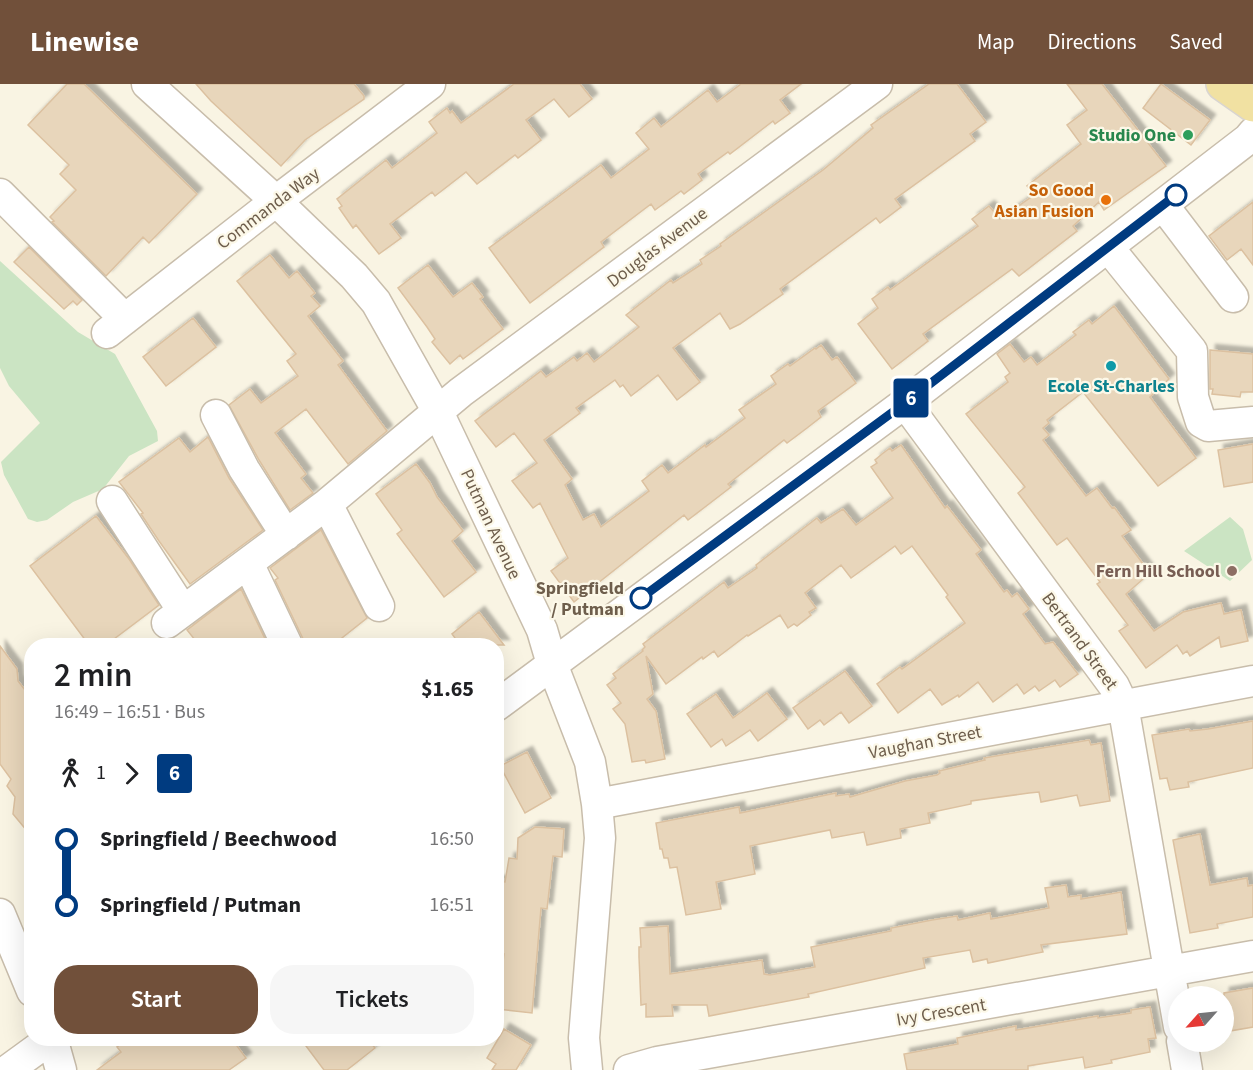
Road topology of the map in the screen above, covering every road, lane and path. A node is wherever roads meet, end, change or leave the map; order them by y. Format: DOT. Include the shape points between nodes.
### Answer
graph roads {
  1 [pos="147,84"];
  2 [pos="430,84"];
  3 [pos="877,84"];
  4 [pos="1223,84"];
  5 [pos="1253,105"];
  6 [pos="1253,133"];
  7 [pos="0,194"];
  8 [pos="276,201"];
  9 [pos="1163,205"];
  10 [pos="1108,247"];
  11 [pos="1233,297"];
  12 [pos="905,403"];
  13 [pos="438,412"];
  14 [pos="216,415"];
  15 [pos="1253,422"];
  16 [pos="112,501"];
  17 [pos="327,504"];
  18 [pos="286,535"];
  19 [pos="248,563"];
  20 [pos="379,606"];
  21 [pos="284,638"];
  22 [pos="552,664"];
  23 [pos="1253,681"];
  24 [pos="504,700"];
  25 [pos="1123,705"];
  26 [pos="597,804"];
  27 [pos="0,914"];
  28 [pos="1253,956"];
  29 [pos="24,972"];
  30 [pos="1169,972"];
  31 [pos="1172,986"];
  32 [pos="41,1046"];
  33 [pos="54,1046"];
  34 [pos="1184,1052"];
  35 [pos="9,1070"];
  36 [pos="62,1070"];
  37 [pos="586,1070"];
  38 [pos="629,1070"];
  39 [pos="1187,1070"];
  1 -- 8 [label="street, Putman Avenue"];
  2 -- 8 [label="street, Commanda Way"];
  3 -- 13 [label="street, Douglas Avenue"];
  4 -- 5 [label="main road"];
  6 -- 9 [label="street"];
  7 -- 8 [label="street, Commanda Way" via="116,326"];
  8 -- 13 [label="street, Putman Avenue" via="376,302"];
  9 -- 10 [label="street"];
  9 -- 11 [label="street"];
  10 -- 12 [label="street"];
  10 -- 15 [label="street" via="1192,351 1193,397 1201,422 1208,426"];
  12 -- 22 [label="street"];
  12 -- 25 [label="street, Bertrand Street" via="1114,686"];
  13 -- 17 [label="street, Douglas Avenue"];
  13 -- 22 [label="street, Putman Avenue" via="542,630"];
  14 -- 18 [label="street" via="244,469"];
  16 -- 19 [label="street, Douglas Avenue" via="175,617"];
  17 -- 18 [label="street, Douglas Avenue"];
  17 -- 20 [label="street"];
  18 -- 19 [label="street, Douglas Avenue"];
  19 -- 21 [label="street"];
  22 -- 24 [label="street"];
  22 -- 26 [label="street, Putman Avenue" via="590,762"];
  23 -- 25 [label="street, Vaughan Street"];
  25 -- 26 [label="street, Vaughan Street"];
  25 -- 30 [label="street, Bertrand Street"];
  26 -- 37 [label="street, Putman Avenue" via="600,838 584,1038"];
  27 -- 29 [label="street"];
  28 -- 30 [label="street, Ivy Crescent"];
  30 -- 31 [label="street, Bertrand Street"];
  30 -- 38 [label="street, Ivy Crescent"];
  32 -- 35 [label="street"];
  33 -- 36 [label="street"];
  34 -- 39 [label="street"];
}
